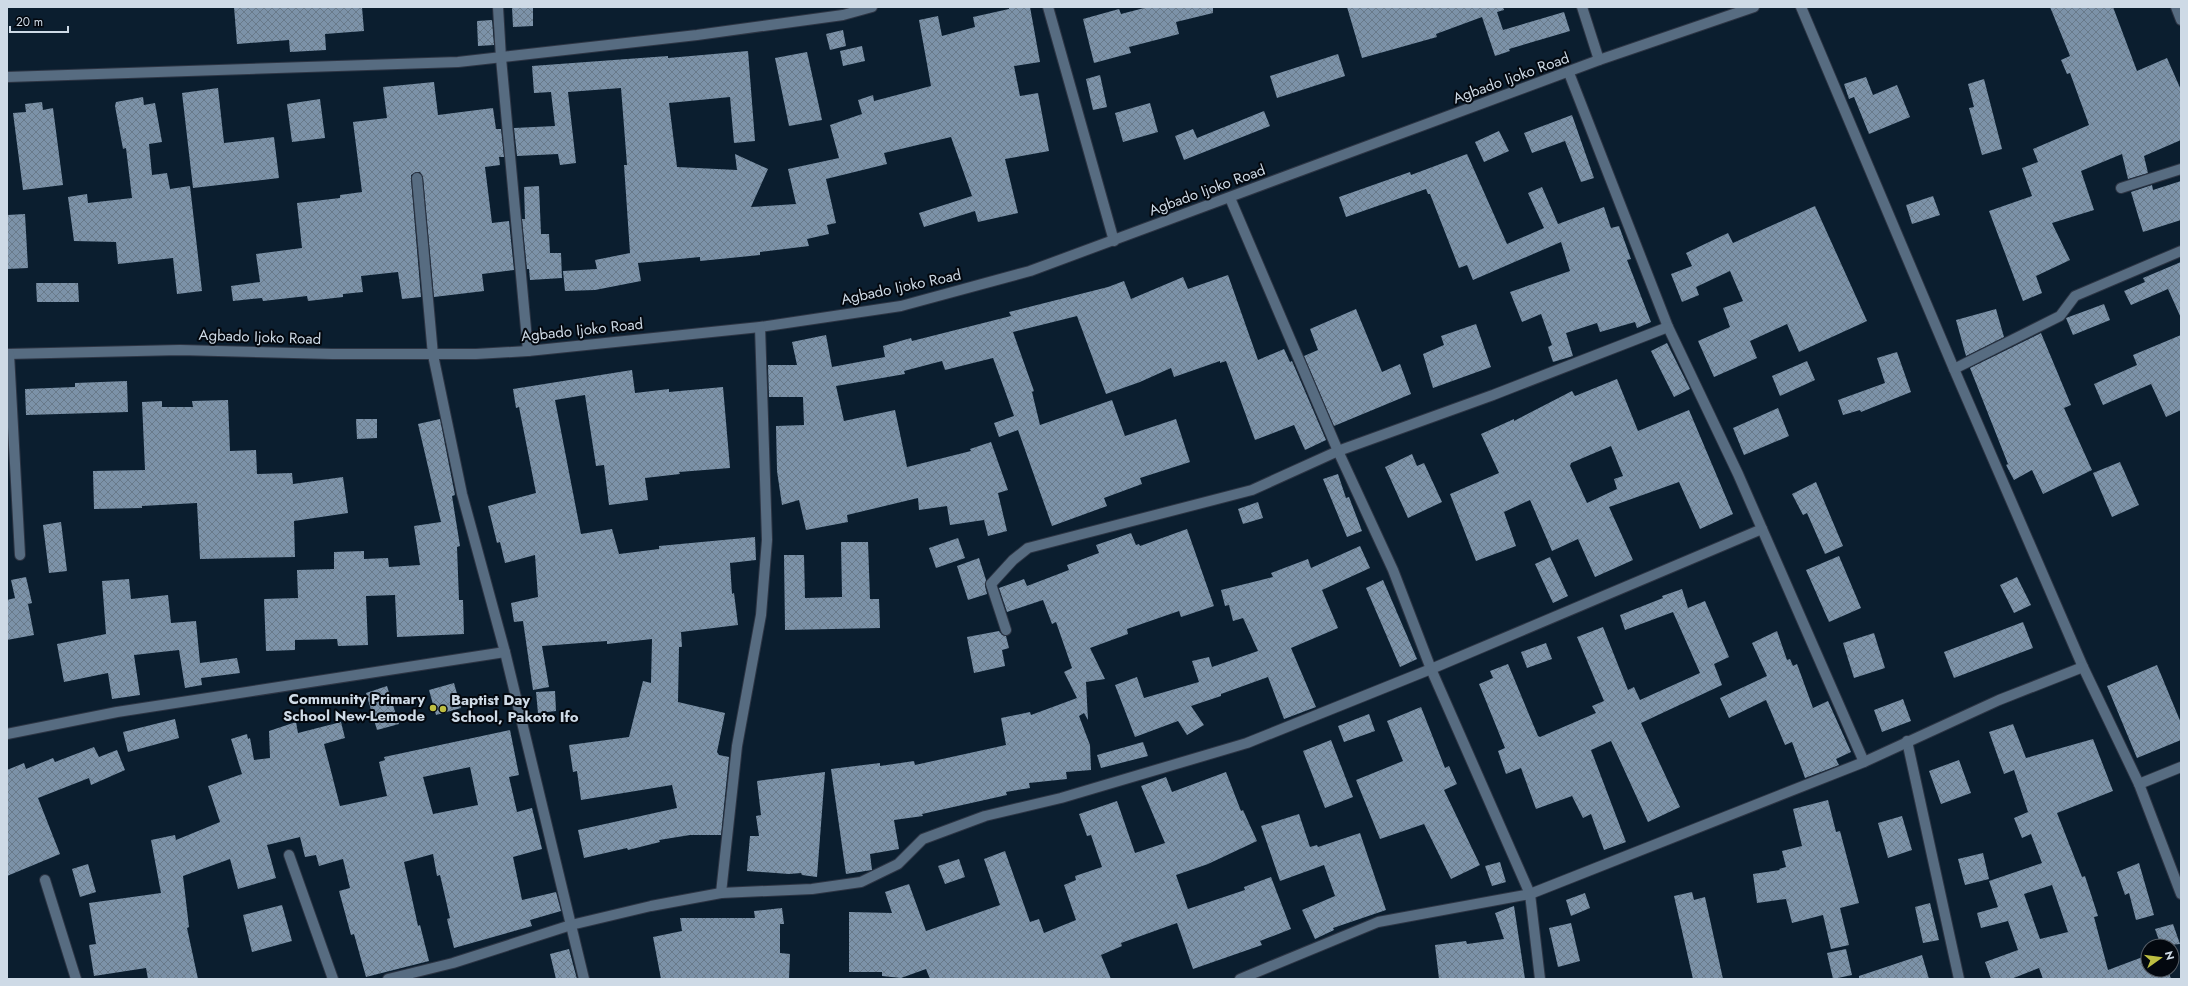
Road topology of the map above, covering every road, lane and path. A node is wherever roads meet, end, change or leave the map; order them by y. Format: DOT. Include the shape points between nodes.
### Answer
graph roads {
  1 [pos="498,7"];
  2 [pos="872,7"];
  3 [pos="1048,7"];
  4 [pos="1582,7"];
  5 [pos="1754,7"];
  6 [pos="1802,7"];
  7 [pos="2176,7"];
  8 [pos="2181,20"];
  9 [pos="501,58"];
  10 [pos="1599,60"];
  11 [pos="1569,73"];
  12 [pos="7,77"];
  13 [pos="2181,169"];
  14 [pos="417,178"];
  15 [pos="2121,188"];
  16 [pos="1230,198"];
  17 [pos="1114,241"];
  18 [pos="2181,251"];
  19 [pos="760,327"];
  20 [pos="1668,327"];
  21 [pos="528,351"];
  22 [pos="8,354"];
  23 [pos="433,355"];
  24 [pos="1954,369"];
  25 [pos="1338,451"];
  26 [pos="1762,529"];
  27 [pos="20,555"];
  28 [pos="1006,630"];
  29 [pos="505,652"];
  30 [pos="2083,667"];
  31 [pos="1431,669"];
  32 [pos="7,734"];
  33 [pos="1907,741"];
  34 [pos="1864,762"];
  35 [pos="2181,767"];
  36 [pos="2140,784"];
  37 [pos="289,855"];
  38 [pos="45,880"];
  39 [pos="721,893"];
  40 [pos="1530,894"];
  41 [pos="2181,894"];
  42 [pos="570,925"];
  43 [pos="76,979"];
  44 [pos="333,979"];
  45 [pos="388,979"];
  46 [pos="584,979"];
  47 [pos="1240,979"];
  48 [pos="1540,979"];
  49 [pos="1959,979"];
  1 -- 9 [label="street"];
  2 -- 9 [label="street" via="843,15 728,31"];
  3 -- 17 [label="street"];
  4 -- 10 [label="street"];
  5 -- 10 [label="street, Agbado Ijoko Road"];
  6 -- 24 [label="street"];
  7 -- 8 [label="street"];
  9 -- 12 [label="street" via="450,62"];
  9 -- 21 [label="street"];
  10 -- 11 [label="street, Agbado Ijoko Road"];
  11 -- 16 [label="street, Agbado Ijoko Road"];
  11 -- 20 [label="street"];
  13 -- 15 [label="street"];
  14 -- 23 [label="street"];
  16 -- 17 [label="street, Agbado Ijoko Road"];
  16 -- 25 [label="street"];
  17 -- 19 [label="street, Agbado Ijoko Road" via="1030,271 901,306"];
  18 -- 24 [label="street" via="2075,296 2060,316"];
  19 -- 21 [label="street, Agbado Ijoko Road"];
  19 -- 39 [label="street" via="767,540 761,616 737,746"];
  20 -- 25 [label="street" via="1493,395"];
  20 -- 26 [label="street"];
  21 -- 23 [label="street, Agbado Ijoko Road"];
  22 -- 23 [label="street, Agbado Ijoko Road" via="180,350"];
  22 -- 27 [label="street"];
  23 -- 29 [label="street" via="462,494"];
  24 -- 30 [label="street"];
  25 -- 28 [label="street" via="1252,490 1028,548 990,584"];
  25 -- 31 [label="street" via="1394,570"];
  26 -- 31 [label="street"];
  26 -- 34 [label="street"];
  29 -- 32 [label="street" via="117,712"];
  29 -- 42 [label="street"];
  30 -- 33 [label="street" via="1999,700"];
  30 -- 36 [label="street"];
  31 -- 39 [label="street" via="1247,743 1061,798 985,816 923,839 898,864 861,882 812,889"];
  31 -- 40 [label="street"];
  33 -- 34 [label="street"];
  33 -- 49 [label="street"];
  34 -- 40 [label="street"];
  35 -- 36 [label="street"];
  36 -- 41 [label="street"];
  37 -- 44 [label="street"];
  38 -- 43 [label="street"];
  39 -- 42 [label="street"];
  40 -- 47 [label="street" via="1378,922"];
  40 -- 48 [label="street"];
  42 -- 45 [label="street" via="453,963"];
  42 -- 46 [label="street"];
}
